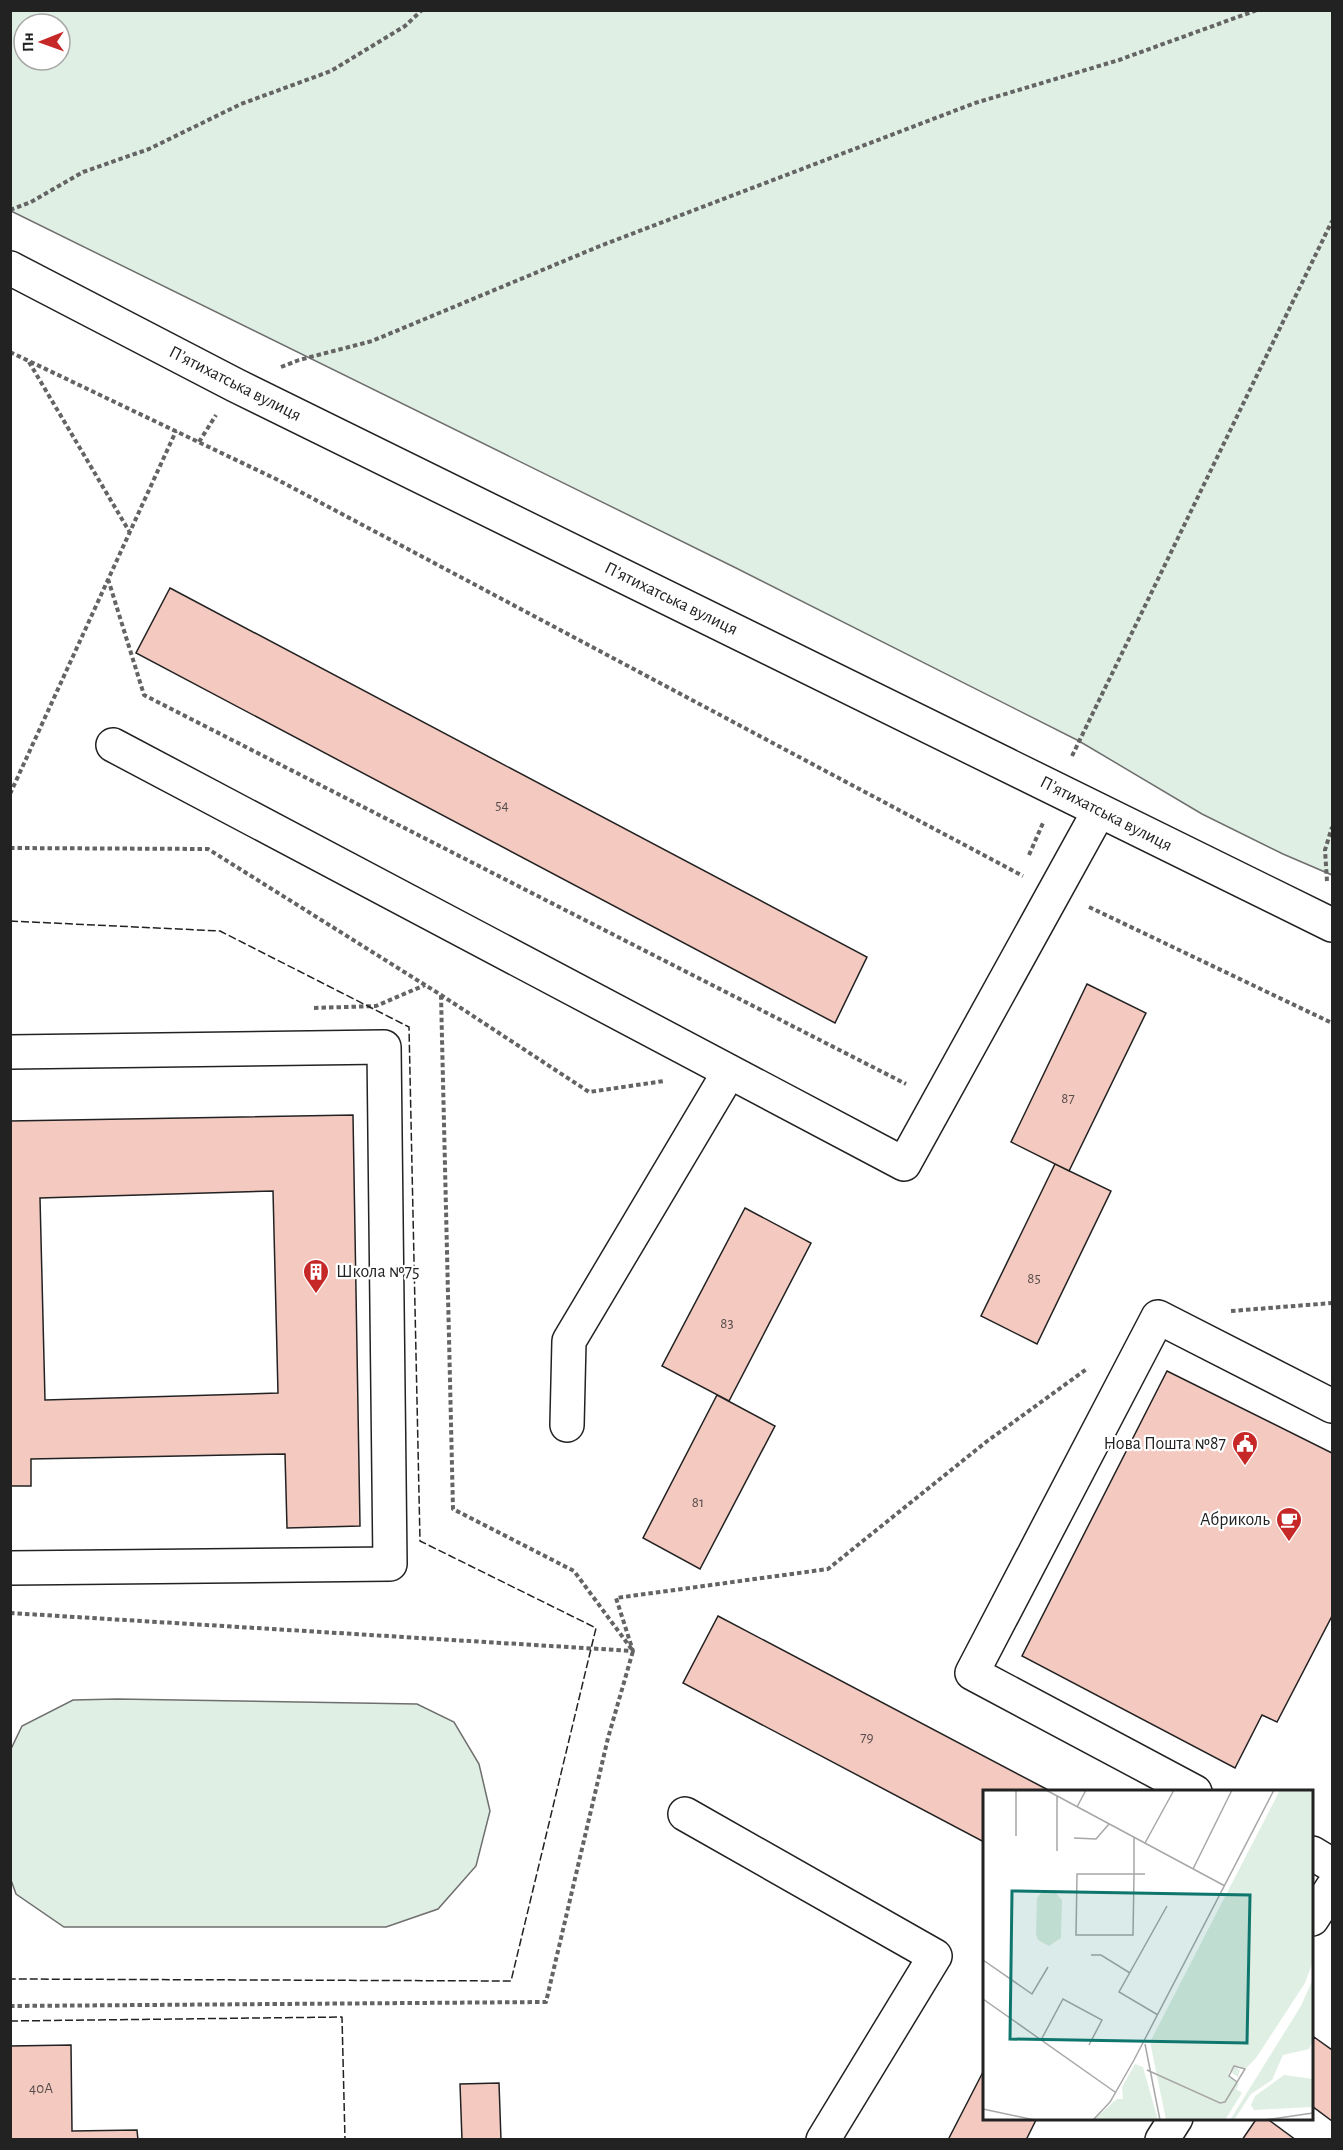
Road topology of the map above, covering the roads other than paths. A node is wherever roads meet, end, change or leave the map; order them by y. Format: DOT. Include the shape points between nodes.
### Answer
graph roads {
  1 [pos="10,268"];
  2 [pos="113,745"];
  3 [pos="1099,811"];
  4 [pos="1332,924"];
  5 [pos="10,1052"];
  6 [pos="729,1072"];
  7 [pos="1332,1406"];
  8 [pos="567,1425"];
  9 [pos="10,1568"];
  10 [pos="1193,1790"];
  11 [pos="685,1814"];
  12 [pos="1313,1854"];
  13 [pos="1332,1864"];
  14 [pos="1332,1888"];
  15 [pos="1313,1916"];
  16 [pos="1175,2120"];
  17 [pos="823,2139"];
  18 [pos="1162,2139"];
  1 -- 3 [label="street, П’ятихатська вулиця" via="235,385"];
  2 -- 6 [label="street"];
  3 -- 4 [label="street, П’ятихатська вулиця"];
  3 -- 6 [label="street" via="904,1164"];
  5 -- 9 [label="street" via="384,1047 390,1564"];
  6 -- 8 [label="street" via="569,1341"];
  7 -- 10 [label="street" via="1158,1317 972,1673"];
  11 -- 17 [label="street" via="935,1956"];
  12 -- 13 [label="street"];
  14 -- 15 [label="street"];
  16 -- 18 [label="street"];
}
